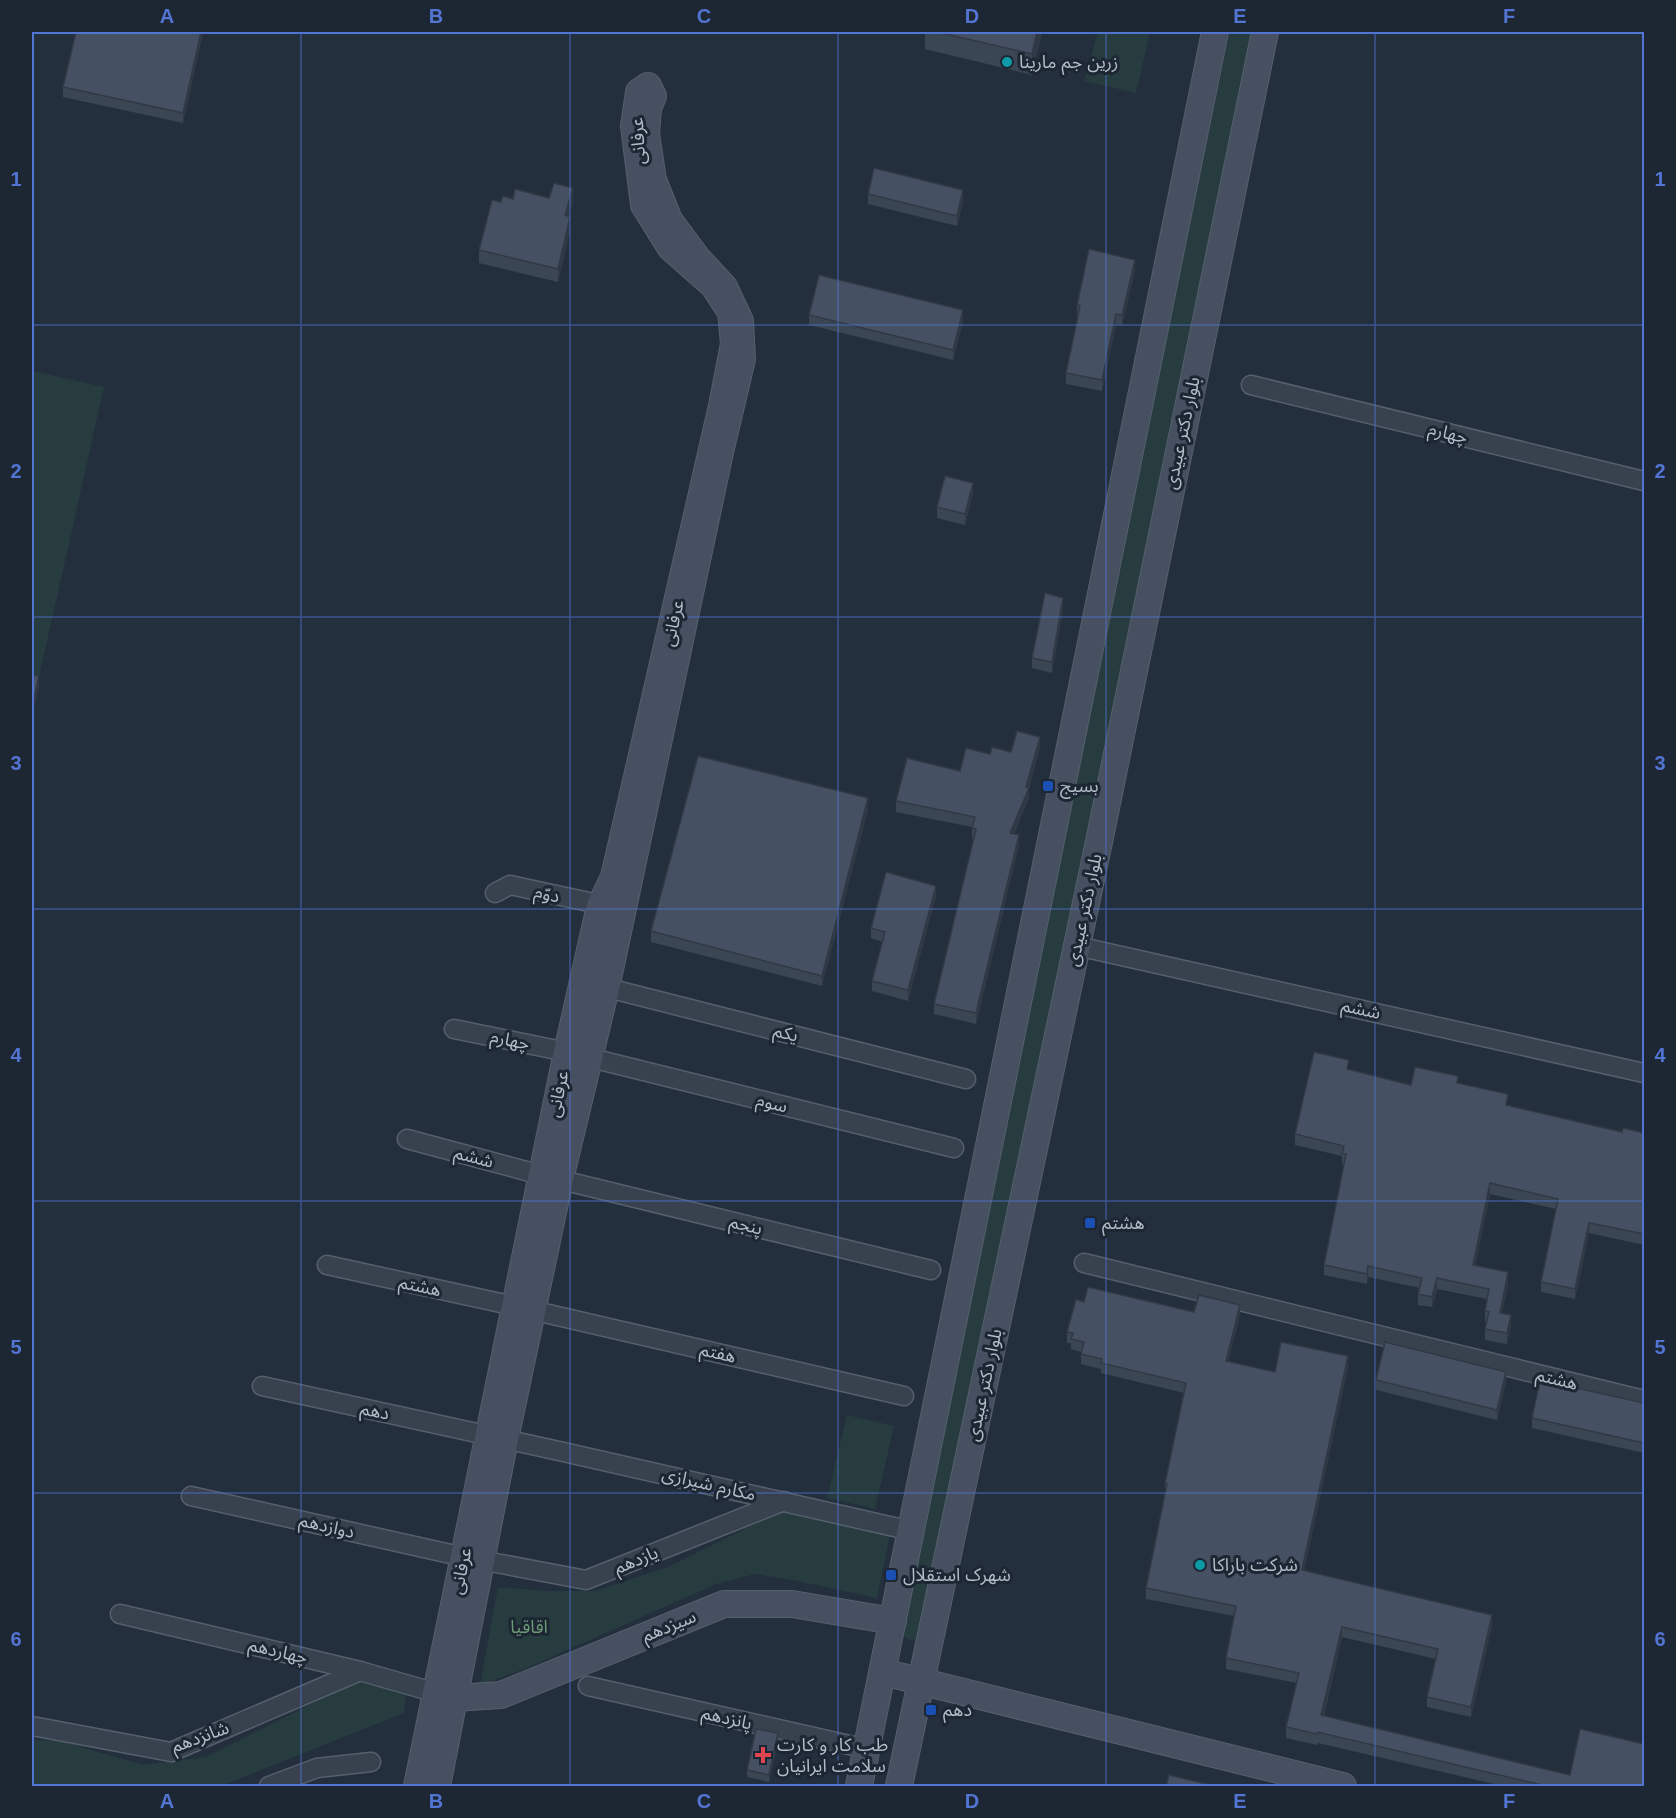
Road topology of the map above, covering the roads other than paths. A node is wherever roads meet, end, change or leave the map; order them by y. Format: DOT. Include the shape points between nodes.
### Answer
graph roads {
  1 [pos="1215,32"];
  2 [pos="1265,32"];
  3 [pos="1251,385"];
  4 [pos="1644,481"];
  5 [pos="495,893"];
  6 [pos="611,907"];
  7 [pos="1077,946"];
  8 [pos="594,985"];
  9 [pos="454,1029"];
  10 [pos="578,1055"];
  11 [pos="1644,1072"];
  12 [pos="966,1079"];
  13 [pos="407,1139"];
  14 [pos="954,1148"];
  15 [pos="551,1177"];
  16 [pos="1084,1263"];
  17 [pos="327,1265"];
  18 [pos="931,1270"];
  19 [pos="523,1308"];
  20 [pos="262,1386"];
  21 [pos="904,1396"];
  22 [pos="1644,1400"];
  23 [pos="497,1437"];
  24 [pos="191,1496"];
  25 [pos="784,1501"];
  26 [pos="912,1531"];
  27 [pos="473,1559"];
  28 [pos="120,1614"];
  29 [pos="893,1621"];
  30 [pos="360,1671"];
  31 [pos="883,1672"];
  32 [pos="922,1682"];
  33 [pos="588,1686"];
  34 [pos="444,1696"];
  35 [pos="32,1726"];
  36 [pos="867,1749"];
  37 [pos="371,1762"];
  38 [pos="269,1786"];
  39 [pos="424,1786"];
  40 [pos="860,1786"];
  41 [pos="899,1786"];
  42 [pos="1343,1786"];
  1 -- 26 [label="main road"];
  2 -- 7 [label="main road, بلوار دکتر عبیدی"];
  3 -- 4 [label="street, چهارم"];
  5 -- 6 [label="street, دوّم" via="510,885"];
  6 -- 6 [label="main road, عرفانی" via="742,359 740,321 724,287 669,220 653,180 646,134 653,96 648,86 639,92 634,126 644,205 670,247 714,286 731,312 734,344 614,877"];
  6 -- 8 [label="main road, عرفانی"];
  7 -- 11 [label="street, ششم"];
  7 -- 32 [label="main road, بلوار دکتر عبیدی"];
  8 -- 10 [label="main road, عرفانی"];
  8 -- 12 [label="street, یکم"];
  9 -- 10 [label="street, چهارم"];
  10 -- 14 [label="street, سوم"];
  10 -- 15 [label="main road, عرفانی"];
  13 -- 15 [label="street, ششم"];
  15 -- 18 [label="street, پنجم"];
  15 -- 19 [label="main road, عرفانی"];
  16 -- 22 [label="street, هشتم"];
  17 -- 19 [label="street, هشتم"];
  19 -- 21 [label="street, هفتم"];
  19 -- 23 [label="main road, عرفانی"];
  20 -- 23 [label="street, دهم"];
  23 -- 25 [label="street, مکارم شیرازی"];
  23 -- 27 [label="main road, عرفانی"];
  24 -- 27 [label="street, دوازدهم"];
  25 -- 26 [label="street, مکارم شیرازی"];
  25 -- 27 [label="street, یازدهم" via="586,1580"];
  26 -- 29 [label="main road"];
  27 -- 34 [label="main road, عرفانی"];
  28 -- 30 [label="street, چهاردهم"];
  29 -- 31 [label="main road"];
  29 -- 34 [label="main road, سیزدهم" via="792,1604 724,1604 501,1695"];
  30 -- 34 [label="street, چهاردهم"];
  30 -- 35 [label="street, شانزدهم" via="171,1752"];
  31 -- 32 [label="main road"];
  31 -- 36 [label="main road"];
  32 -- 41 [label="main road, بلوار دکتر عبیدی"];
  32 -- 42 [label="main road"];
  33 -- 36 [label="street, پانزدهم"];
  34 -- 39 [label="main road, عرفانی"];
  36 -- 40 [label="main road"];
  37 -- 38 [label="street" via="317,1768"];
}
